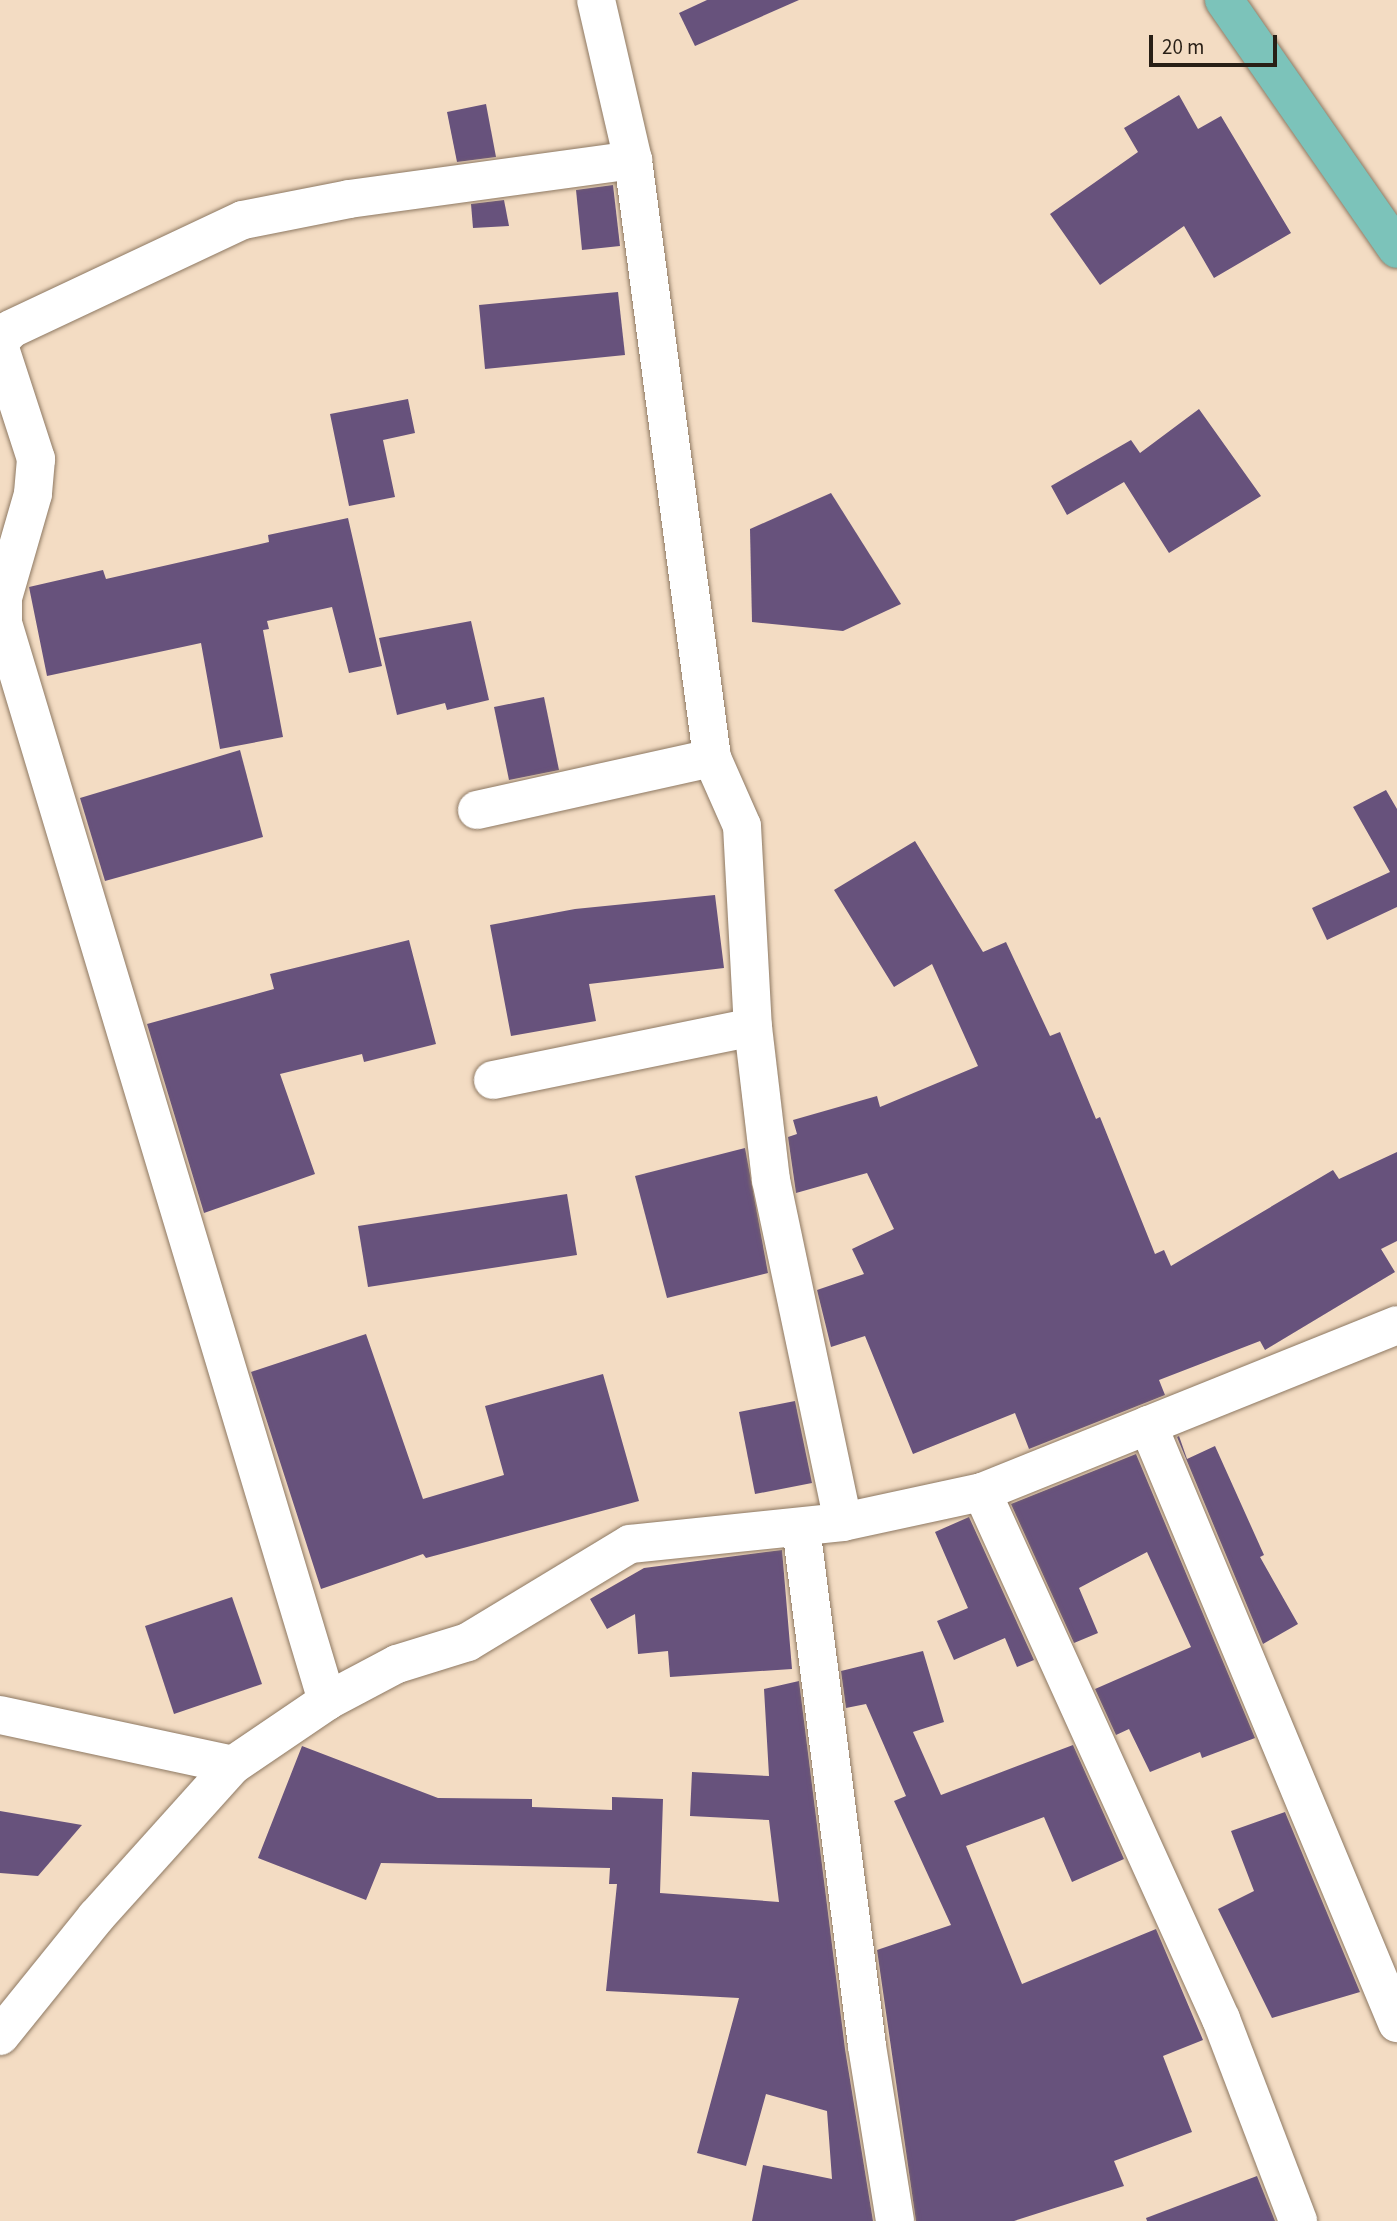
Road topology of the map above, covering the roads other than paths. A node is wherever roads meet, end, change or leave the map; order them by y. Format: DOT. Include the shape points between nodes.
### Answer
graph roads {
  1 [pos="596,0"];
  2 [pos="1224,0"];
  3 [pos="633,160"];
  4 [pos="1397,249"];
  5 [pos="0,341"];
  6 [pos="0,348"];
  7 [pos="712,758"];
  8 [pos="477,810"];
  9 [pos="753,1027"];
  10 [pos="494,1080"];
  11 [pos="1397,1325"];
  12 [pos="1149,1426"];
  13 [pos="982,1492"];
  14 [pos="843,1522"];
  15 [pos="801,1527"];
  16 [pos="327,1701"];
  17 [pos="0,1715"];
  18 [pos="233,1765"];
  19 [pos="1397,2022"];
  20 [pos="0,2036"];
  21 [pos="895,2221"];
  22 [pos="1297,2221"];
  1 -- 3 [label="street"];
  2 -- 4 [label="main road"];
  3 -- 5 [label="street" via="349,199 243,219 11,329"];
  3 -- 7 [label="street"];
  6 -- 16 [label="street" via="36,459 33,494 3,598 3,622"];
  7 -- 8 [label="street"];
  7 -- 9 [label="street" via="742,826"];
  9 -- 10 [label="street"];
  9 -- 14 [label="street" via="771,1180"];
  11 -- 12 [label="street"];
  12 -- 13 [label="street"];
  12 -- 19 [label="street"];
  13 -- 14 [label="street"];
  13 -- 22 [label="street" via="1222,2019"];
  14 -- 15 [label="street"];
  15 -- 16 [label="street" via="630,1544 468,1642 397,1664"];
  15 -- 21 [label="street" via="865,2033"];
  16 -- 18 [label="street"];
  17 -- 18 [label="street"];
  18 -- 20 [label="street" via="96,1917"];
}
